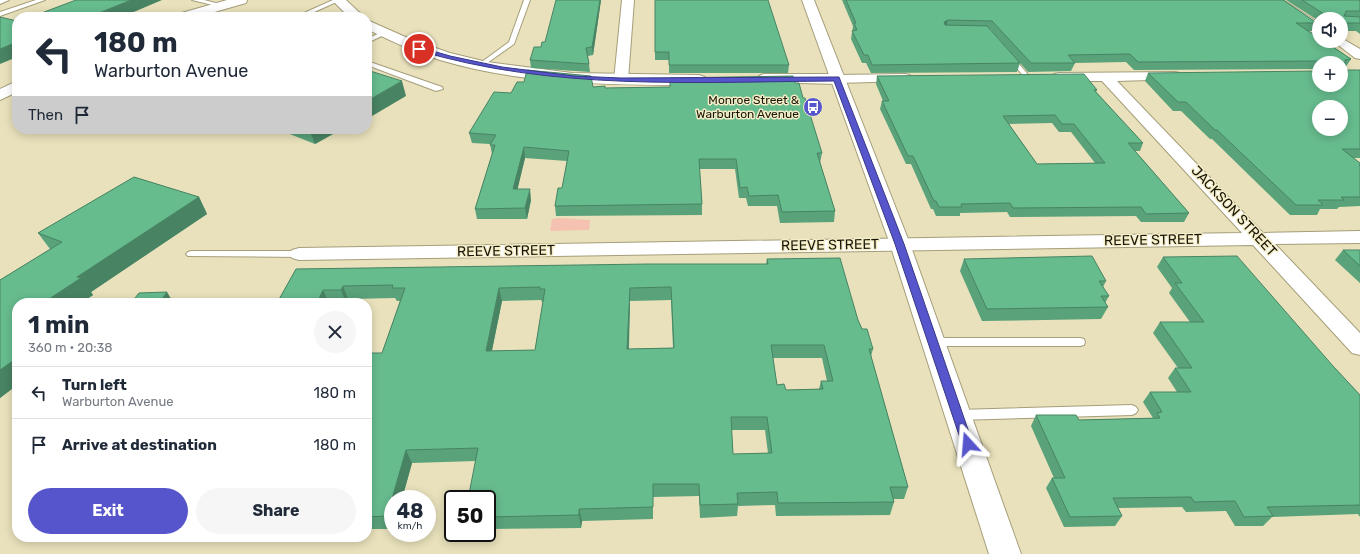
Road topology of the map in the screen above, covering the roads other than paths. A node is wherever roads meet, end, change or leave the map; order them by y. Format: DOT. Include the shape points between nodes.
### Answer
graph roads {
  1 [pos="6,0"];
  2 [pos="42,0"];
  3 [pos="241,0"];
  4 [pos="338,0"];
  5 [pos="527,0"];
  6 [pos="628,0"];
  7 [pos="808,0"];
  8 [pos="1275,0"];
  9 [pos="0,2"];
  10 [pos="198,5"];
  11 [pos="222,11"];
  12 [pos="189,12"];
  13 [pos="310,12"];
  14 [pos="351,12"];
  15 [pos="1,16"];
  16 [pos="1312,22"];
  17 [pos="372,27"];
  18 [pos="384,33"];
  19 [pos="372,39"];
  20 [pos="1348,47"];
  21 [pos="1006,52"];
  22 [pos="1360,54"];
  23 [pos="372,64"];
  24 [pos="481,65"];
  25 [pos="1192,75"];
  26 [pos="1106,77"];
  27 [pos="915,78"];
  28 [pos="1013,78"];
  29 [pos="1028,78"];
  30 [pos="837,79"];
  31 [pos="621,80"];
  32 [pos="715,80"];
  33 [pos="746,80"];
  34 [pos="12,89"];
  35 [pos="439,89"];
  36 [pos="0,95"];
  37 [pos="1360,237"];
  38 [pos="1260,239"];
  39 [pos="900,244"];
  40 [pos="191,254"];
  41 [pos="299,254"];
  42 [pos="933,342"];
  43 [pos="1080,342"];
  44 [pos="1360,347"];
  45 [pos="1132,410"];
  46 [pos="958,415"];
  47 [pos="1005,554"];
  1 -- 9 [label="lane"];
  2 -- 15 [label="lane"];
  3 -- 11 [label="main road"];
  4 -- 13 [label="lane"];
  4 -- 14 [label="main road"];
  5 -- 24 [label="lane" via="512,43"];
  6 -- 31 [label="street"];
  7 -- 30 [label="main road"];
  8 -- 16 [label="street"];
  10 -- 11 [label="main road"];
  10 -- 12 [label="main road"];
  17 -- 18 [label="main road"];
  18 -- 19 [label="lane"];
  18 -- 24 [label="main road" via="419,49"];
  20 -- 22 [label="street"];
  21 -- 29 [label="lane"];
  23 -- 35 [label="lane"];
  24 -- 31 [label="main road" via="523,72"];
  25 -- 26 [label="street"];
  26 -- 29 [label="street"];
  26 -- 38 [label="street, JACKSON STREET"];
  27 -- 30 [label="street"];
  28 -- 29 [label="street"];
  30 -- 33 [label="main road"];
  30 -- 39 [label="main road"];
  31 -- 32 [label="main road"];
  34 -- 36 [label="main road"];
  37 -- 38 [label="street, REEVE STREET"];
  38 -- 39 [label="street, REEVE STREET"];
  38 -- 44 [label="street, JACKSON STREET"];
  39 -- 41 [label="street, REEVE STREET"];
  39 -- 42 [label="main road"];
  40 -- 41 [label="lane"];
  42 -- 43 [label="lane"];
  42 -- 46 [label="main road"];
  45 -- 46 [label="lane"];
  46 -- 47 [label="main road"];
}
